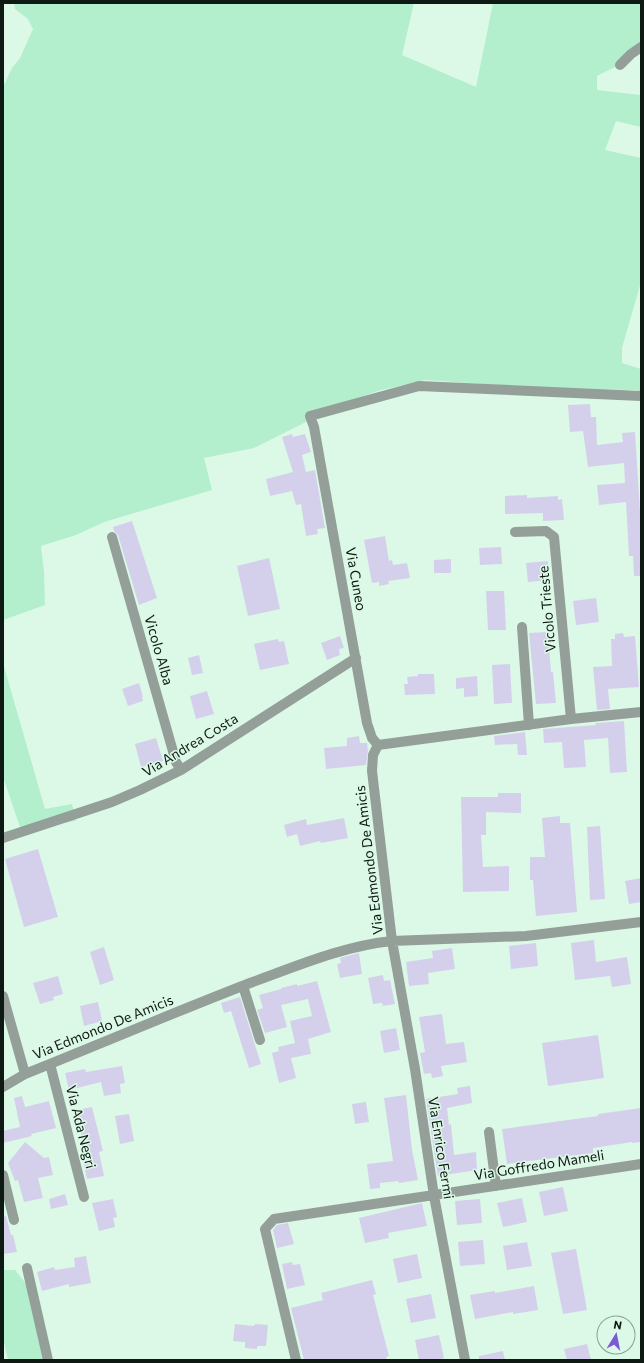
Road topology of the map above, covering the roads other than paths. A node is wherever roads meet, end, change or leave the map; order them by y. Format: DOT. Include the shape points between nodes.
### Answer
graph roads {
  1 [pos="641,47"];
  2 [pos="620,65"];
  3 [pos="641,396"];
  4 [pos="516,532"];
  5 [pos="112,537"];
  6 [pos="522,627"];
  7 [pos="356,658"];
  8 [pos="641,712"];
  9 [pos="571,719"];
  10 [pos="529,725"];
  11 [pos="378,745"];
  12 [pos="181,770"];
  13 [pos="3,838"];
  14 [pos="641,922"];
  15 [pos="392,941"];
  16 [pos="243,986"];
  17 [pos="3,996"];
  18 [pos="260,1040"];
  19 [pos="50,1064"];
  20 [pos="25,1074"];
  21 [pos="3,1087"];
  22 [pos="489,1132"];
  23 [pos="641,1164"];
  24 [pos="3,1175"];
  25 [pos="496,1186"];
  26 [pos="434,1196"];
  27 [pos="84,1197"];
  28 [pos="14,1220"];
  29 [pos="27,1268"];
  30 [pos="48,1360"];
  31 [pos="296,1360"];
  32 [pos="465,1360"];
  1 -- 2 [label="street"];
  3 -- 7 [label="street, Via Cuneo" via="419,386 310,416"];
  4 -- 9 [label="street, Vicolo Trieste" via="546,531 554,537"];
  5 -- 12 [label="street, Vicolo Alba" via="176,762"];
  6 -- 10 [label="street"];
  7 -- 11 [label="street, Via Cuneo" via="367,722 372,738"];
  7 -- 12 [label="street, Via Andrea Costa"];
  8 -- 9 [label="street"];
  9 -- 10 [label="street"];
  10 -- 11 [label="street"];
  11 -- 15 [label="street, Via Edmondo De Amicis" via="373,755 372,771"];
  12 -- 13 [label="street, Via Andrea Costa" via="112,802"];
  14 -- 15 [label="street" via="526,936"];
  15 -- 16 [label="street, Via Edmondo De Amicis" via="372,943 320,956"];
  15 -- 26 [label="street, Via Enrico Fermi"];
  16 -- 18 [label="street"];
  16 -- 19 [label="street, Via Edmondo De Amicis"];
  17 -- 20 [label="street"];
  19 -- 20 [label="street, Via Edmondo De Amicis"];
  19 -- 27 [label="street, Via Ada Negri"];
  20 -- 21 [label="street, Via Edmondo De Amicis"];
  22 -- 25 [label="street"];
  23 -- 25 [label="street, Via Goffredo Mameli"];
  24 -- 28 [label="street"];
  25 -- 26 [label="street, Via Goffredo Mameli"];
  26 -- 31 [label="street, Via Goffredo Mameli" via="274,1219 265,1229"];
  26 -- 32 [label="street, Via Enrico Fermi"];
  29 -- 30 [label="street"];
}
